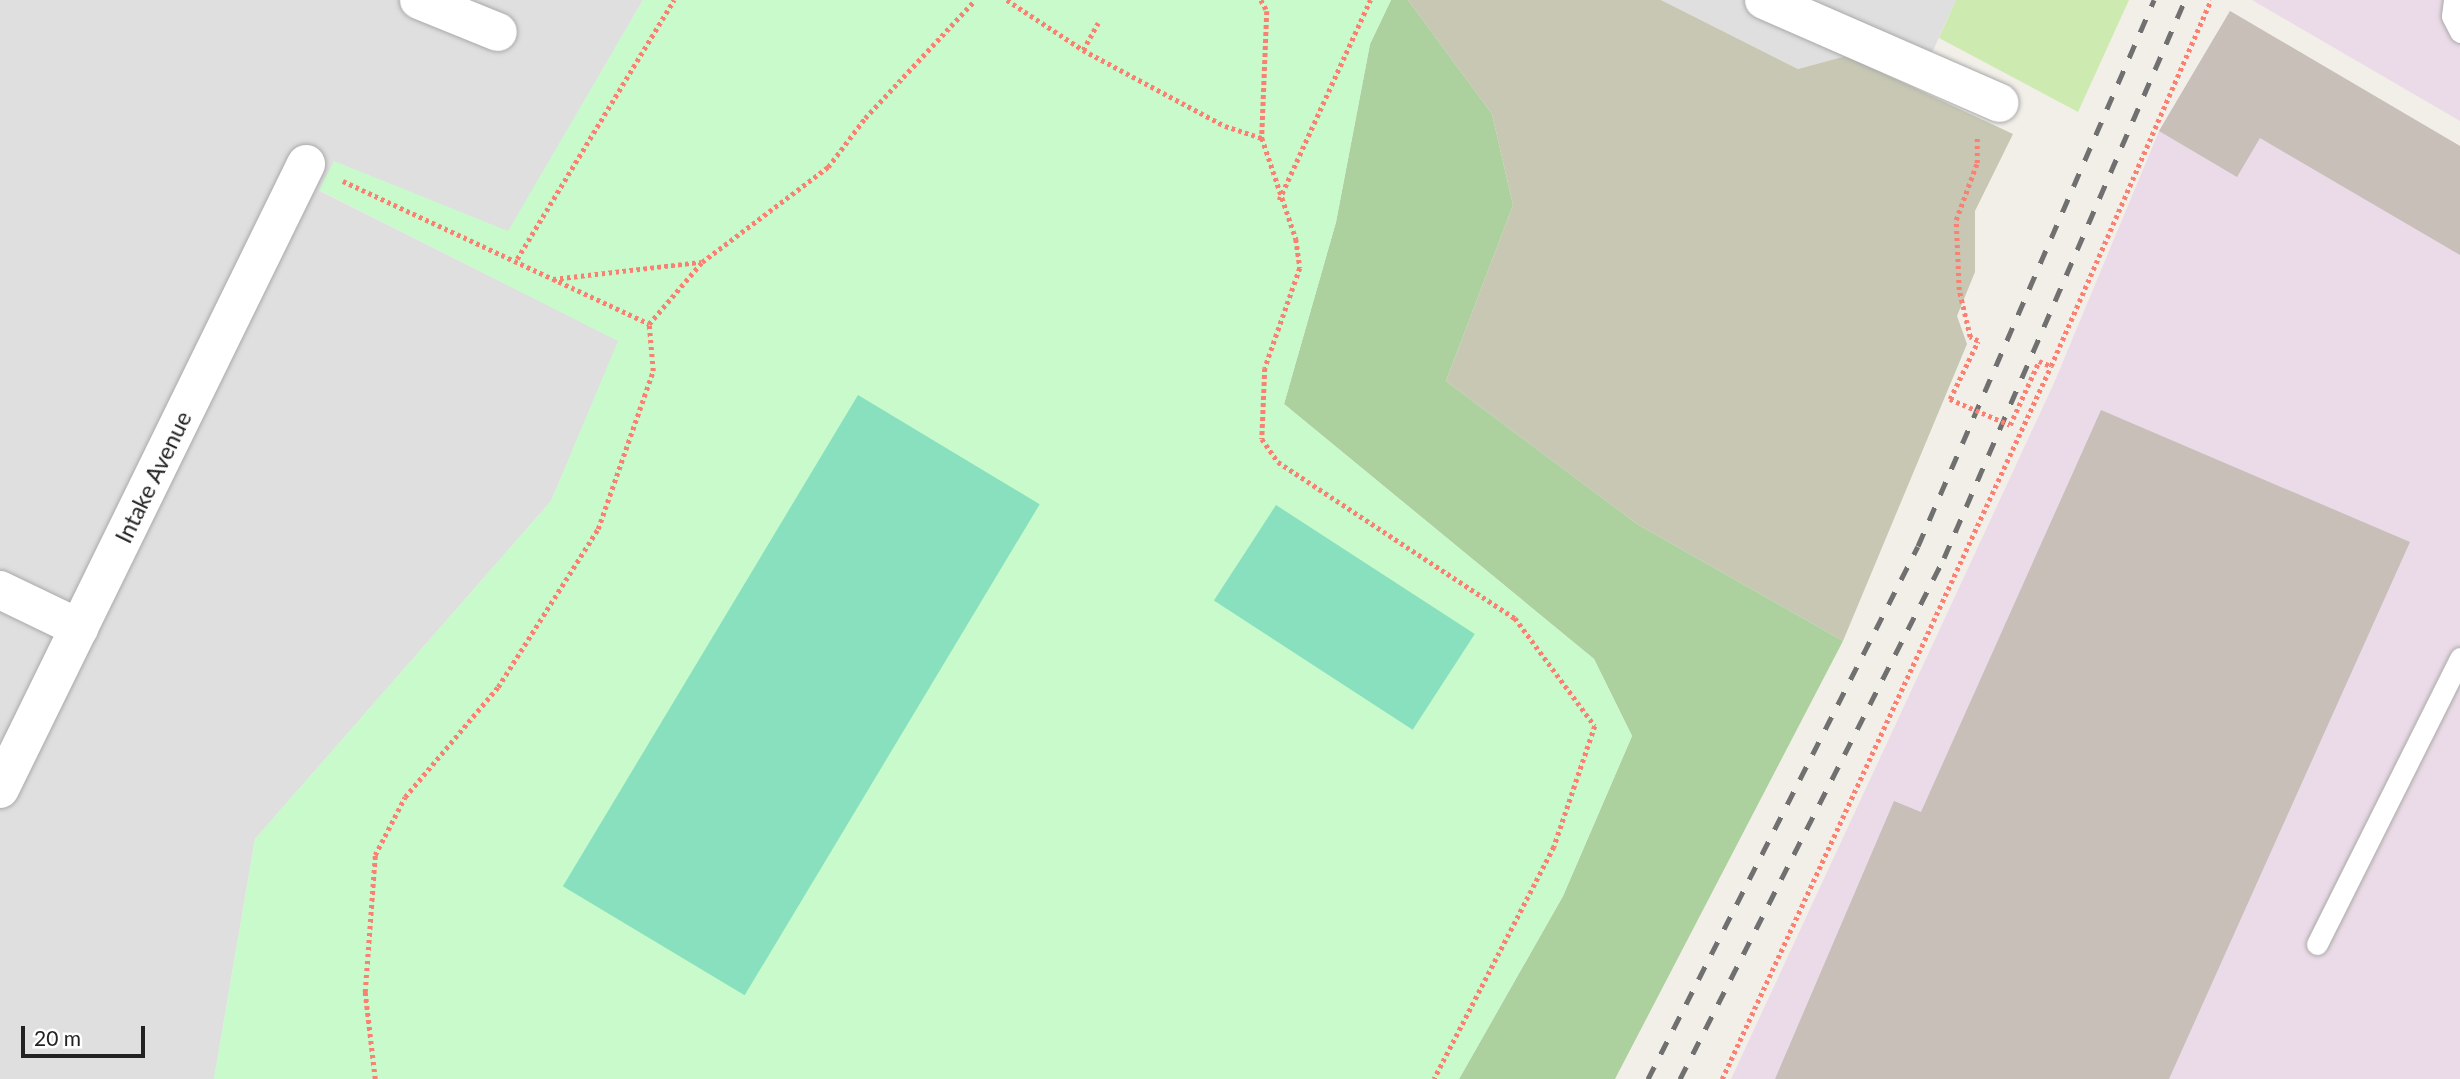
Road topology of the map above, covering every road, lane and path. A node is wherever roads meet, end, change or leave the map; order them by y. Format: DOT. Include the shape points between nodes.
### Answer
graph roads {
  1 [pos="674,0"];
  2 [pos="1007,0"];
  3 [pos="1261,0"];
  4 [pos="1370,0"];
  5 [pos="1764,0"];
  6 [pos="2211,0"];
  7 [pos="2454,0"];
  8 [pos="972,1"];
  9 [pos="432,2"];
  10 [pos="1098,23"];
  11 [pos="498,32"];
  12 [pos="2460,32"];
  13 [pos="1083,50"];
  14 [pos="1993,100"];
  15 [pos="1262,138"];
  16 [pos="306,164"];
  17 [pos="1279,200"];
  18 [pos="517,259"];
  19 [pos="702,262"];
  20 [pos="553,279"];
  21 [pos="649,324"];
  22 [pos="2051,366"];
  23 [pos="0,590"];
  24 [pos="79,628"];
  25 [pos="2460,658"];
  26 [pos="0,789"];
  27 [pos="2317,944"];
  28 [pos="375,1079"];
  29 [pos="1434,1079"];
  30 [pos="1722,1079"];
  1 -- 18 [label="path"];
  2 -- 13 [label="path"];
  3 -- 15 [label="path" via="1267,11"];
  4 -- 17 [label="path"];
  5 -- 14 [label="street"];
  6 -- 22 [label="path"];
  7 -- 12 [label="lane" via="2452,16"];
  8 -- 19 [label="path" via="865,118 828,167"];
  9 -- 11 [label="street"];
  10 -- 13 [label="path"];
  13 -- 15 [label="path" via="1224,126"];
  14 -- 22 [label="path, bridge" via="1977,120 1977,163 1956,220 1959,290 1970,337 1978,341 1950,399 2010,425 2039,361"];
  15 -- 17 [label="path"];
  16 -- 18 [label="path"];
  16 -- 24 [label="street, Intake Avenue"];
  17 -- 29 [label="path" via="1296,239 1300,268 1265,368 1259,411 1262,439 1278,461 1516,618 1595,726 1554,847"];
  18 -- 20 [label="path"];
  19 -- 20 [label="path"];
  19 -- 21 [label="path"];
  20 -- 21 [label="path"];
  21 -- 28 [label="path" via="653,371 598,529 498,687 405,797 375,855 365,992"];
  22 -- 30 [label="path"];
  23 -- 24 [label="street"];
  24 -- 26 [label="street, Intake Avenue"];
  25 -- 27 [label="lane"];
}
